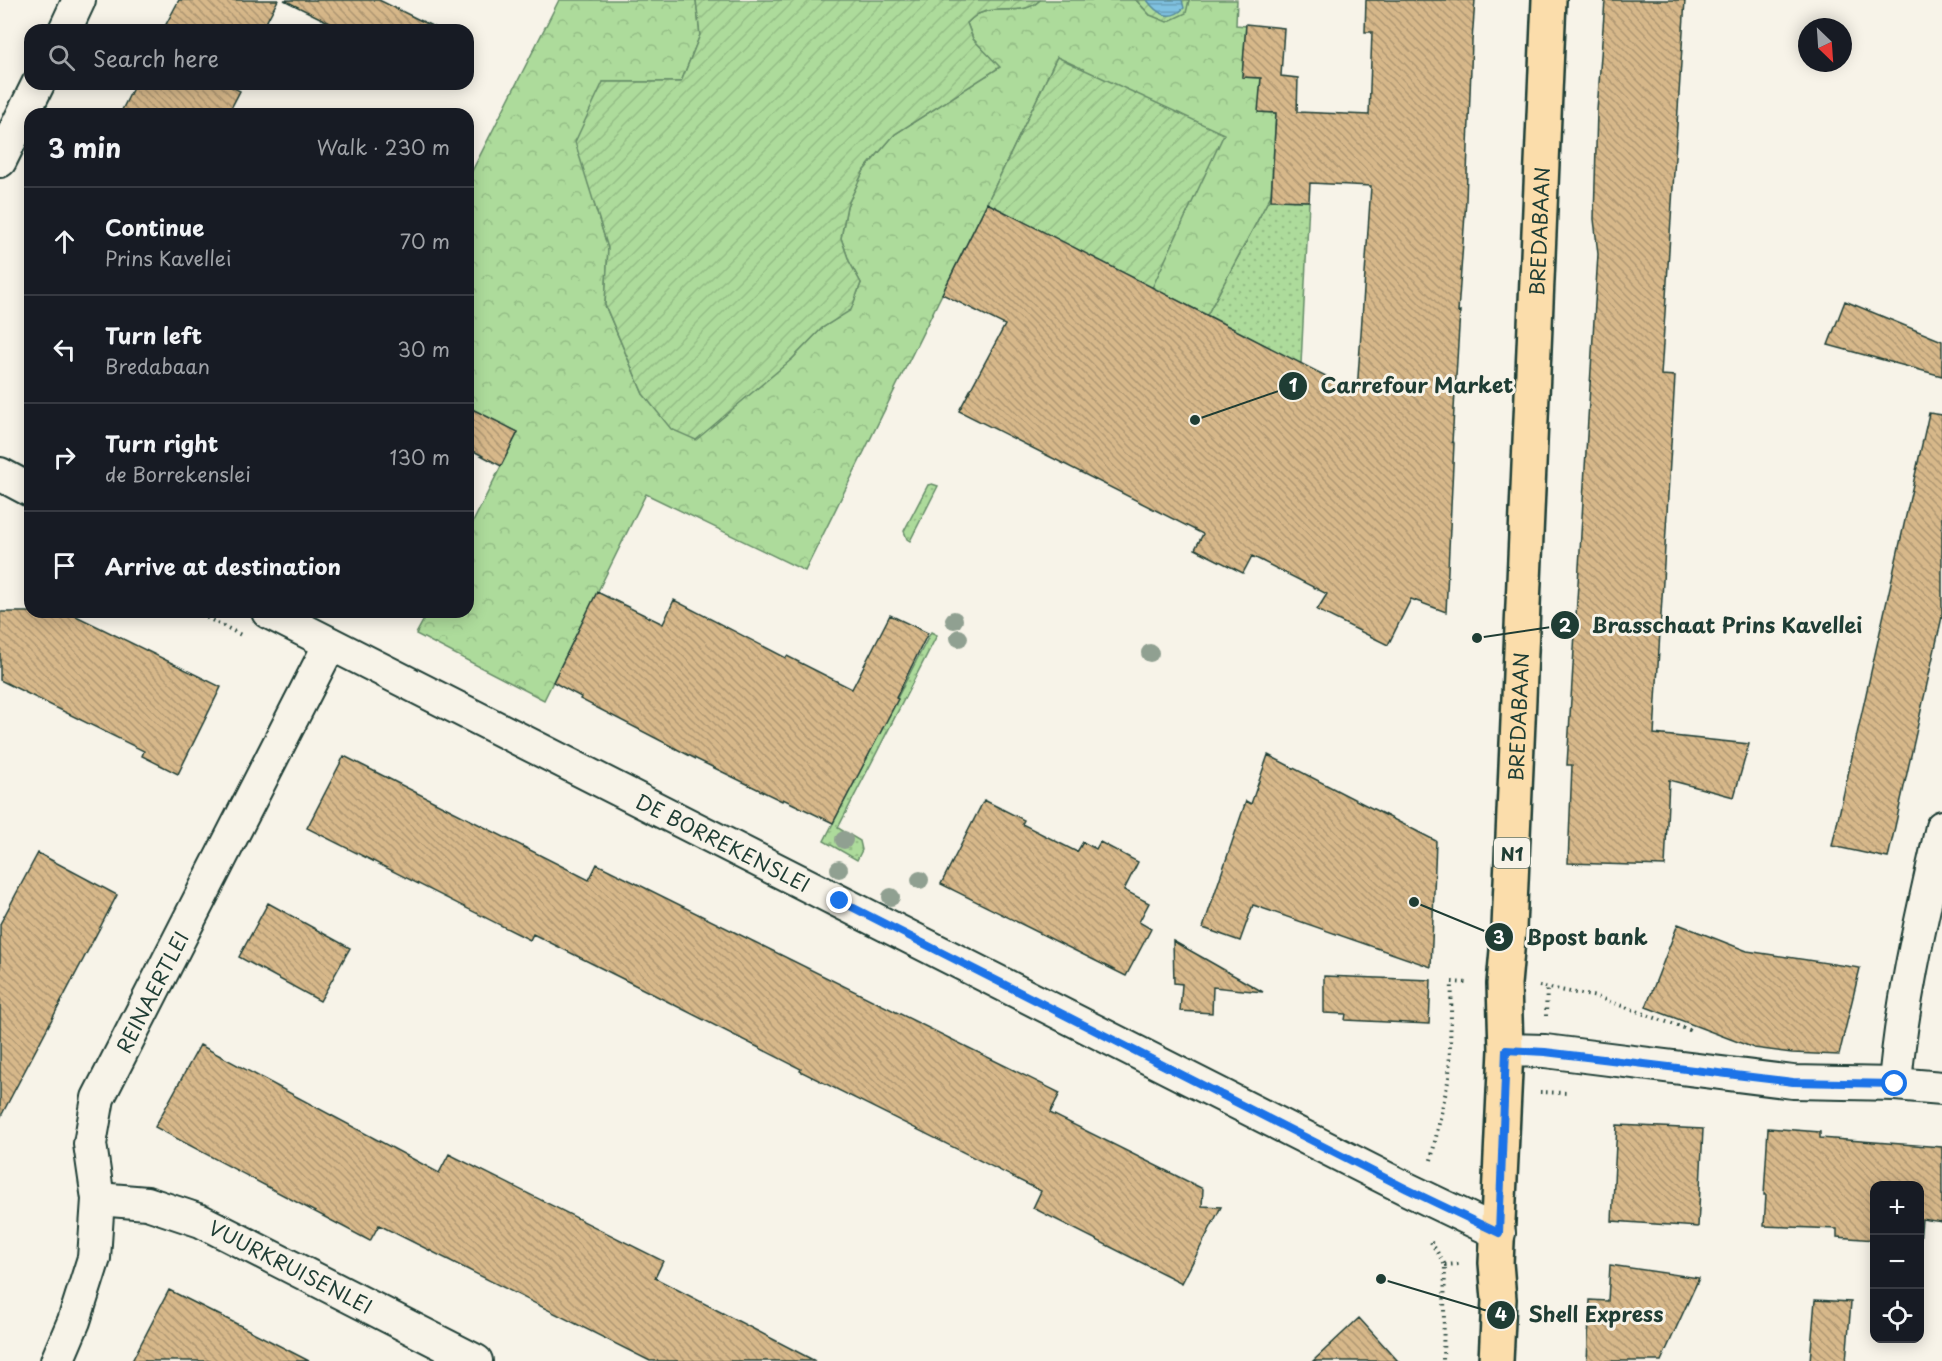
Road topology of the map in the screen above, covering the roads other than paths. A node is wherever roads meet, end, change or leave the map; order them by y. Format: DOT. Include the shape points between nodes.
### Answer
graph roads {
  1 [pos="80,0"];
  2 [pos="1549,0"];
  3 [pos="68,24"];
  4 [pos="35,90"];
  5 [pos="26,108"];
  6 [pos="24,112"];
  7 [pos="0,161"];
  8 [pos="0,474"];
  9 [pos="24,487"];
  10 [pos="280,618"];
  11 [pos="330,644"];
  12 [pos="1942,827"];
  13 [pos="1506,1050"];
  14 [pos="1895,1084"];
  15 [pos="1942,1088"];
  16 [pos="98,1199"];
  17 [pos="1499,1233"];
  18 [pos="57,1361"];
  19 [pos="476,1361"];
  20 [pos="1496,1361"];
  1 -- 3 [label="street"];
  2 -- 13 [label="main road, BREDABAAN / N1" via="1504,984"];
  4 -- 5 [label="street"];
  6 -- 7 [label="street"];
  8 -- 9 [label="street"];
  10 -- 11 [label="street, DE BORREKENSLEI"];
  11 -- 16 [label="street, REINAERTLEI" via="98,1098 90,1144"];
  11 -- 17 [label="street, DE BORREKENSLEI"];
  12 -- 14 [label="street" via="1913,957"];
  13 -- 14 [label="street" via="1793,1082"];
  13 -- 17 [label="main road, BREDABAAN / N1"];
  14 -- 15 [label="street"];
  16 -- 18 [label="street, REINAERTLEI" via="94,1258"];
  16 -- 19 [label="street, VUURKRUISENLEI" via="147,1203 201,1221"];
  17 -- 20 [label="main road, BREDABAAN / N1"];
}
